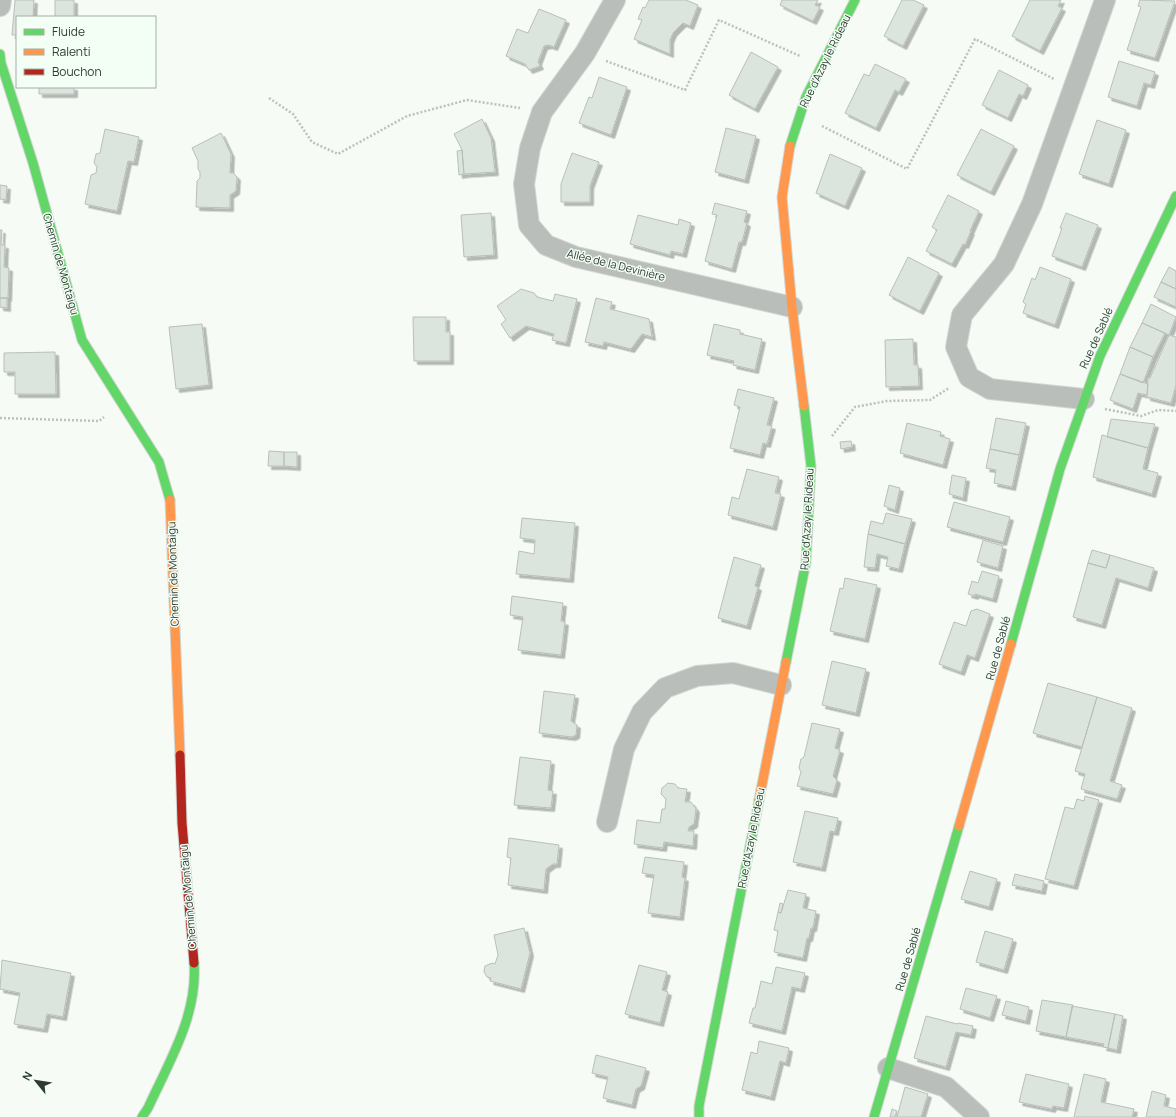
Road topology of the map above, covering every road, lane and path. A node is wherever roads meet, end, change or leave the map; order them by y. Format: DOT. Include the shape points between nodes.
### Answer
graph roads {
  1 [pos="1,0"];
  2 [pos="615,0"];
  3 [pos="855,0"];
  4 [pos="1105,0"];
  5 [pos="0,6"];
  6 [pos="585,53"];
  7 [pos="0,54"];
  8 [pos="822,66"];
  9 [pos="1073,88"];
  10 [pos="270,98"];
  11 [pos="542,112"];
  12 [pos="800,114"];
  13 [pos="1176,196"];
  14 [pos="792,307"];
  15 [pos="969,377"];
  16 [pos="1083,402"];
  17 [pos="124,406"];
  18 [pos="1176,411"];
  19 [pos="0,418"];
  20 [pos="809,452"];
  21 [pos="781,684"];
  22 [pos="607,822"];
  23 [pos="888,1068"];
  24 [pos="142,1117"];
  25 [pos="699,1117"];
  26 [pos="874,1117"];
  27 [pos="979,1117"];
  1 -- 5 [label="street"];
  2 -- 6 [label="street, Allée de la Devinière"];
  3 -- 8 [label="street, Rue d'Azay le Rideau"];
  4 -- 9 [label="street"];
  6 -- 8 [label="path" via="685,90 719,20"];
  6 -- 11 [label="street, Allée de la Devinière"];
  7 -- 17 [label="street, Chemin de Montaigu" via="1,64 34,163 82,340"];
  8 -- 12 [label="street, Rue d'Azay le Rideau"];
  9 -- 12 [label="path" via="975,39 907,169"];
  9 -- 15 [label="street" via="1032,204 1004,264 962,315 956,347"];
  10 -- 11 [label="path" via="293,114 312,142 338,154 407,116 466,100"];
  11 -- 14 [label="street, Allée de la Devinière" via="530,148 524,184 529,225 546,245 576,257"];
  12 -- 14 [label="street, Rue d'Azay le Rideau" via="790,145 782,197"];
  13 -- 16 [label="street, Rue de Sablé" via="1100,356"];
  14 -- 20 [label="street, Rue d'Azay le Rideau"];
  15 -- 16 [label="street" via="990,389"];
  15 -- 20 [label="path" via="930,400 887,401 855,407 830,438"];
  16 -- 18 [label="path" via="1141,416 1158,410"];
  16 -- 23 [label="street, Rue de Sablé" via="1058,474 992,712"];
  17 -- 19 [label="path" via="99,421"];
  17 -- 24 [label="street, Chemin de Montaigu" via="159,462 171,504 182,823 195,980 186,1024"];
  20 -- 21 [label="street, Rue d'Azay le Rideau" via="811,466 806,562"];
  21 -- 22 [label="street" via="733,673 697,676 665,688 642,712 624,749"];
  21 -- 25 [label="street, Rue d'Azay le Rideau" via="699,1106"];
  23 -- 26 [label="street, Rue de Sablé"];
  23 -- 27 [label="street" via="946,1087"];
}
